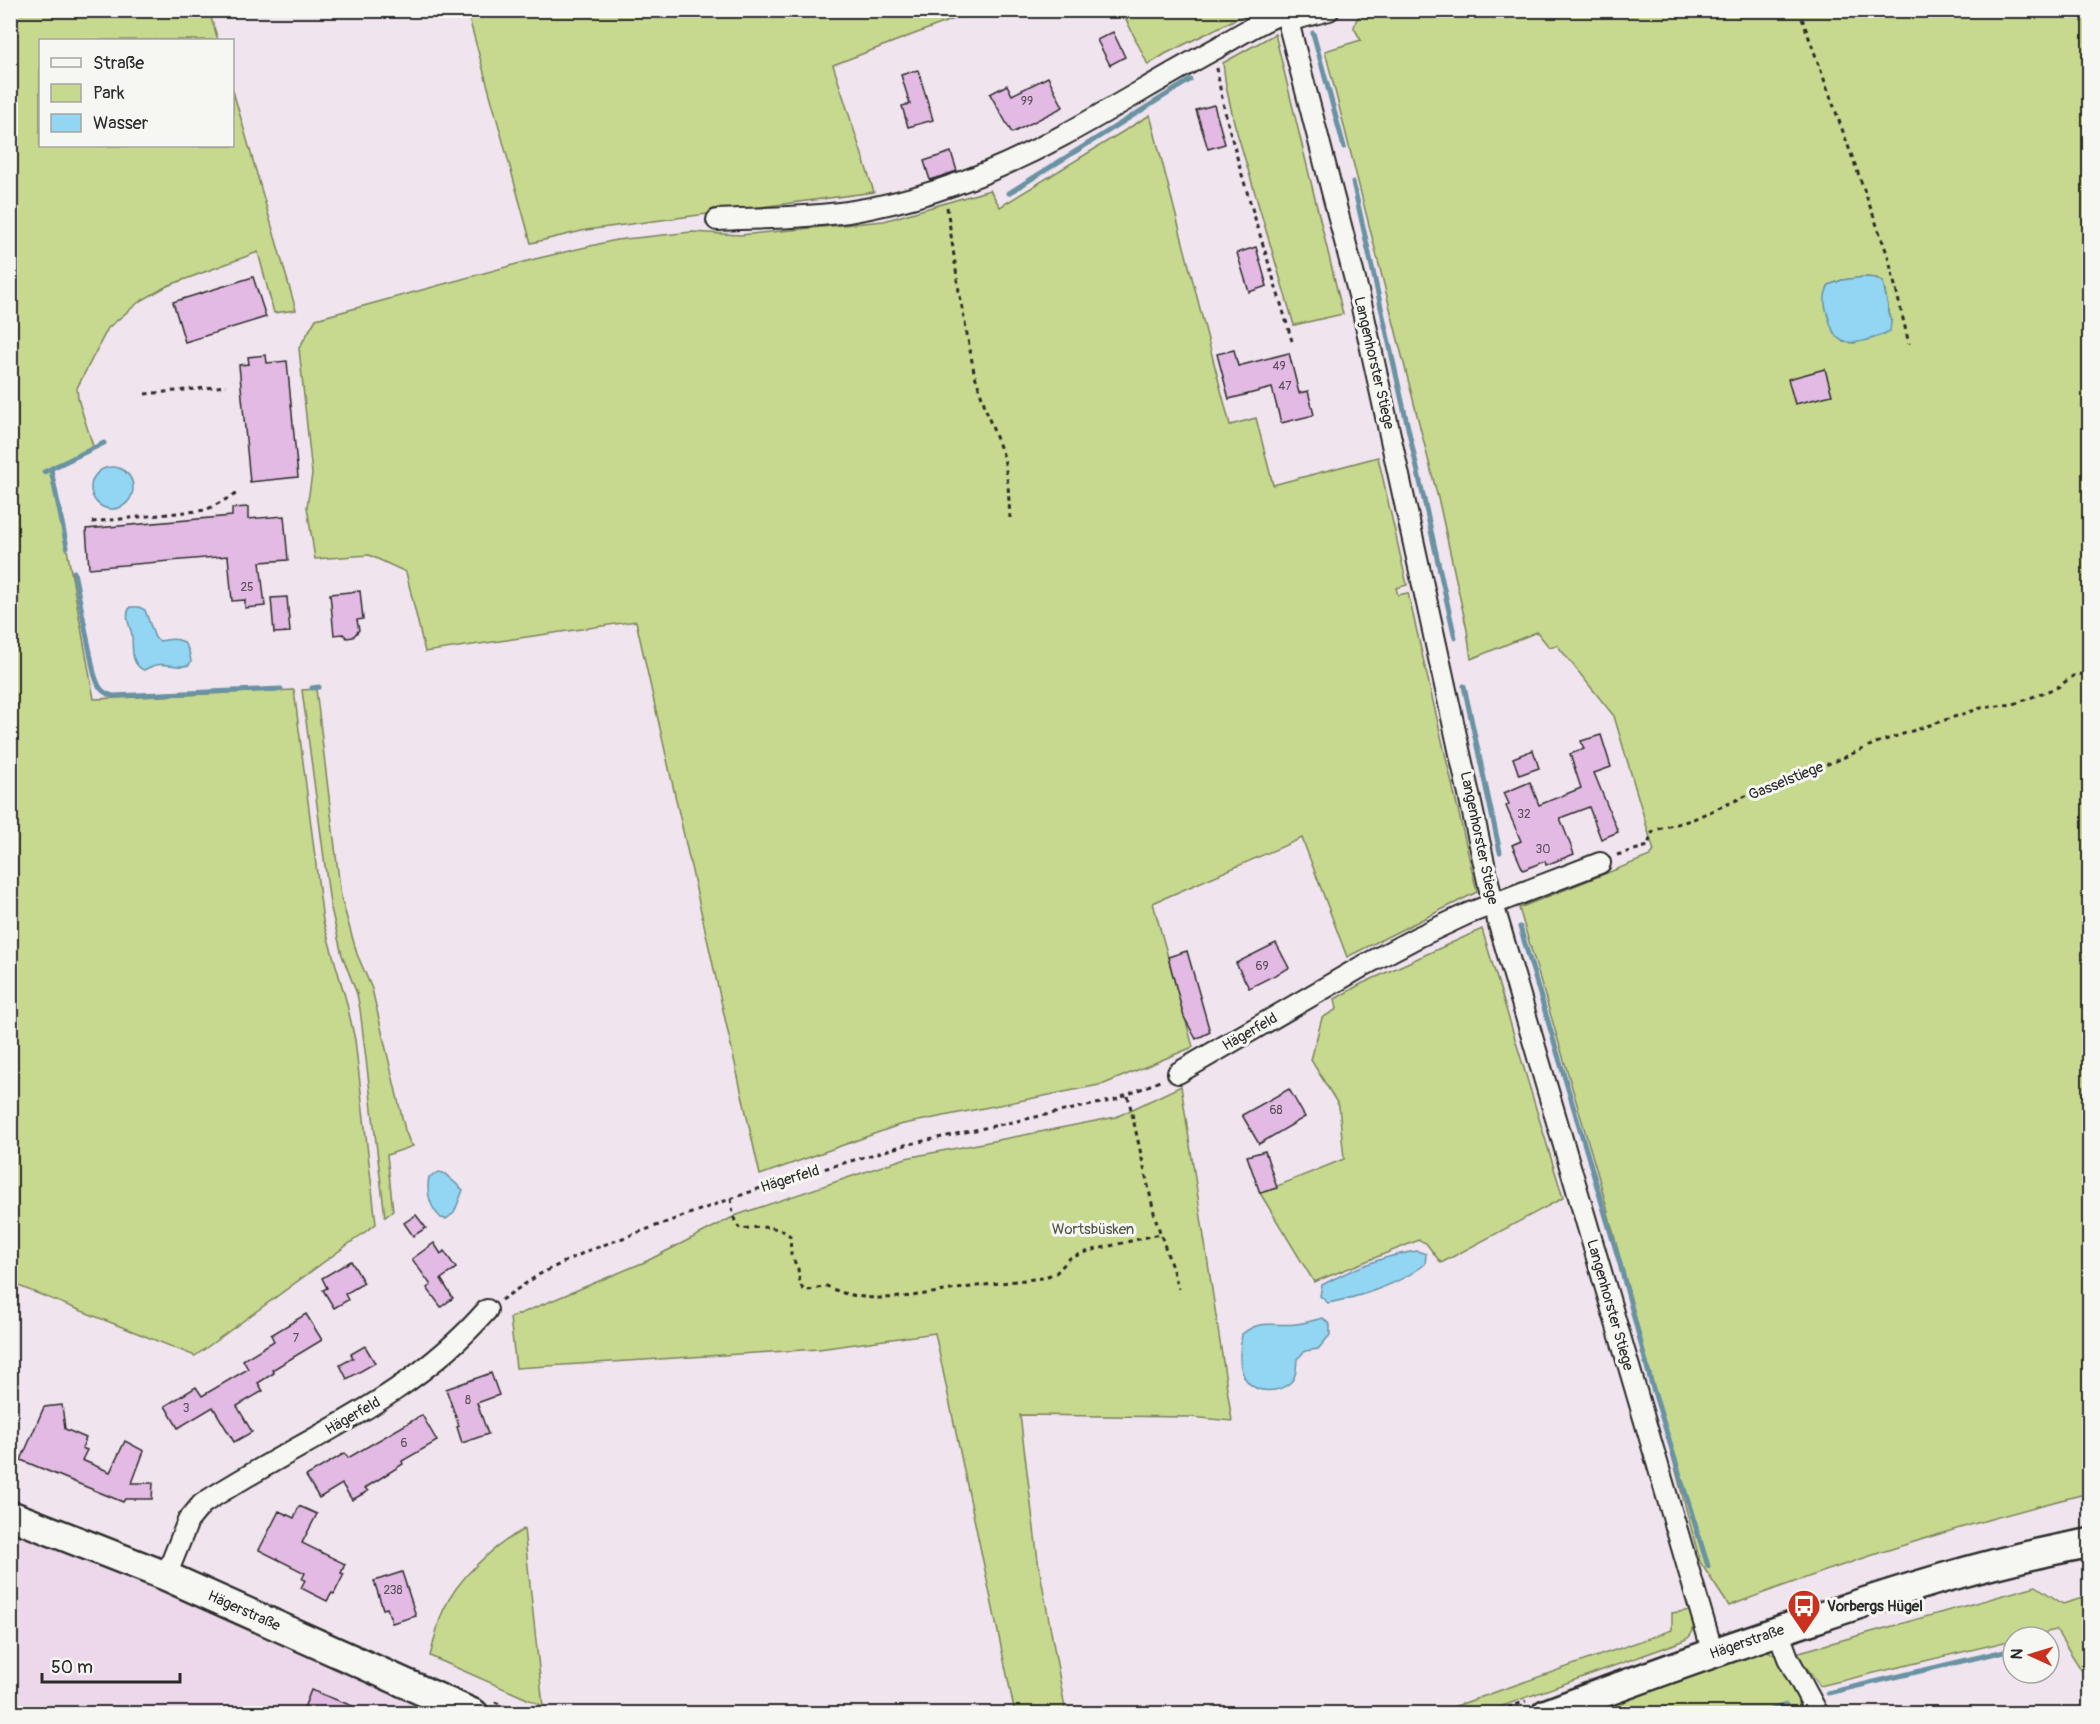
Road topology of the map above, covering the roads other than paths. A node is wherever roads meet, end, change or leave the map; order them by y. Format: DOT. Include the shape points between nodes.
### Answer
graph roads {
  1 [pos="1329,10"];
  2 [pos="1286,14"];
  3 [pos="717,220"];
  4 [pos="1600,863"];
  5 [pos="1493,904"];
  6 [pos="1178,1073"];
  7 [pos="487,1310"];
  8 [pos="10,1515"];
  9 [pos="2090,1542"];
  10 [pos="166,1576"];
  11 [pos="1778,1631"];
  12 [pos="1713,1653"];
  13 [pos="474,1713"];
  14 [pos="1546,1713"];
  15 [pos="1818,1713"];
  1 -- 2 [label="street"];
  2 -- 3 [label="street" via="1272,17 1026,155 944,188 847,212"];
  2 -- 5 [label="street, Langenhorster Stiege" via="1361,303"];
  4 -- 5 [label="street"];
  5 -- 6 [label="street, Hägerfeld" via="1361,967"];
  5 -- 12 [label="street, Langenhorster Stiege"];
  7 -- 10 [label="street, Hägerfeld" via="402,1387 202,1504 188,1521"];
  8 -- 10 [label="main road, Hägerstraße"];
  9 -- 11 [label="main road, Hägerstraße" via="1958,1574"];
  10 -- 13 [label="main road, Hägerstraße"];
  11 -- 12 [label="main road, Hägerstraße"];
  11 -- 15 [label="street"];
  12 -- 14 [label="main road, Hägerstraße"];
}
